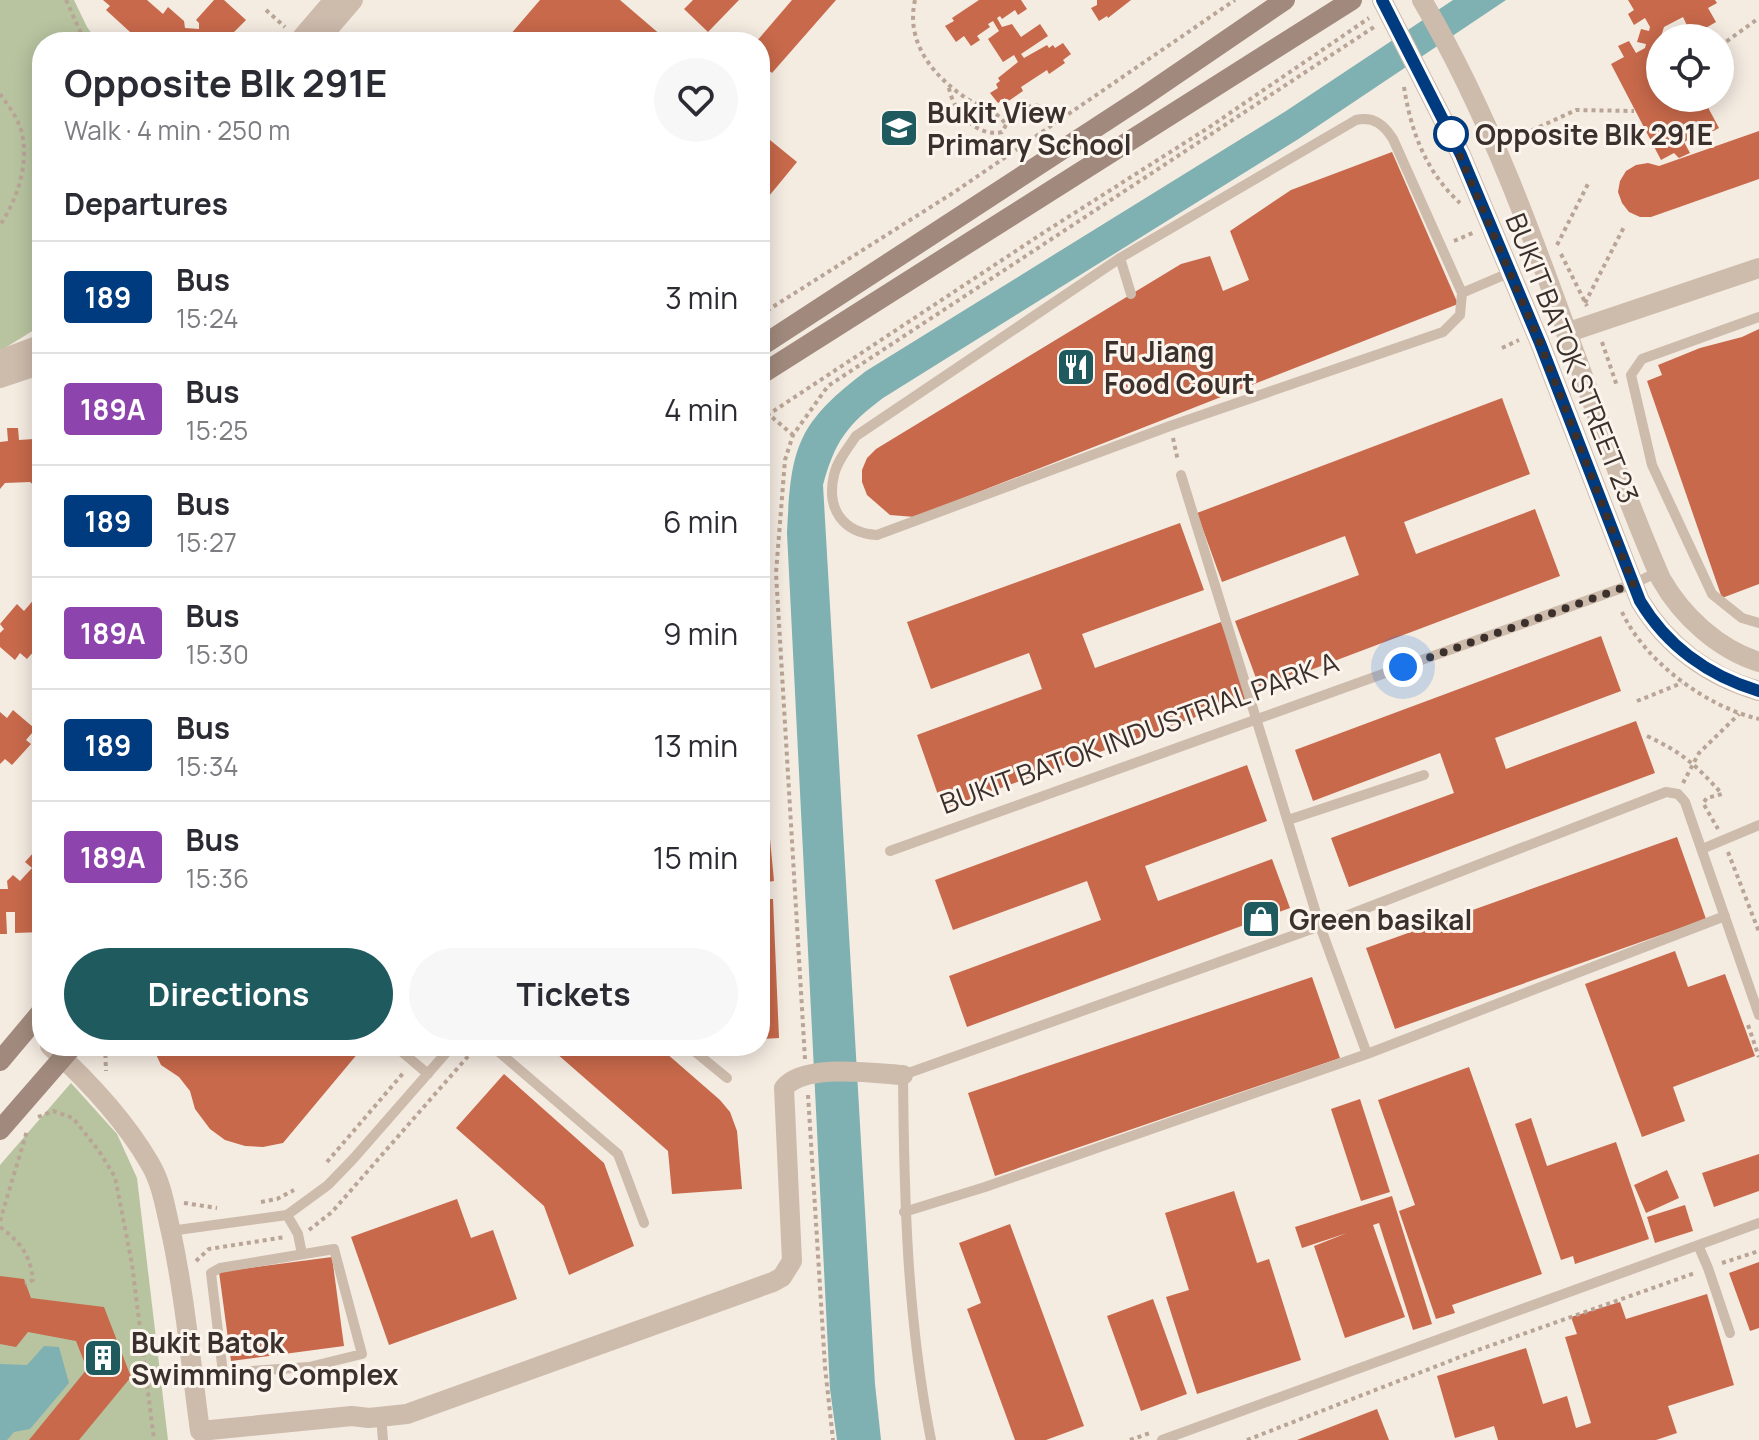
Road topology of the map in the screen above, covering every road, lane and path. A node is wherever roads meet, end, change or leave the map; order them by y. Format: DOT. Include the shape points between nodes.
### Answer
graph roads {
  1 [pos="66,0"];
  2 [pos="334,0"];
  3 [pos="353,0"];
  4 [pos="915,0"];
  5 [pos="1235,0"];
  6 [pos="1285,0"];
  7 [pos="1352,0"];
  8 [pos="1426,6"];
  9 [pos="266,10"];
  10 [pos="1386,16"];
  11 [pos="1759,18"];
  12 [pos="80,32"];
  13 [pos="289,32"];
  14 [pos="296,32"];
  15 [pos="326,32"];
  16 [pos="1734,36"];
  17 [pos="1413,72"];
  18 [pos="949,85"];
  19 [pos="0,94"];
  20 [pos="1634,111"];
  21 [pos="1057,123"];
  22 [pos="1006,125"];
  23 [pos="1504,134"];
  24 [pos="1522,135"];
  25 [pos="1511,148"];
  26 [pos="1589,182"];
  27 [pos="1462,205"];
  28 [pos="0,225"];
  29 [pos="1625,225"];
  30 [pos="1477,231"];
  31 [pos="1550,231"];
  32 [pos="1557,245"];
  33 [pos="1443,246"];
  34 [pos="1120,258"];
  35 [pos="1759,268"];
  36 [pos="1511,272"];
  37 [pos="1462,293"];
  38 [pos="1131,294"];
  39 [pos="1601,301"];
  40 [pos="1585,303"];
  41 [pos="770,309"];
  42 [pos="1759,317"];
  43 [pos="1566,333"];
  44 [pos="770,340"];
  45 [pos="32,348"];
  46 [pos="1502,348"];
  47 [pos="1525,348"];
  48 [pos="0,360"];
  49 [pos="32,367"];
  50 [pos="770,369"];
  51 [pos="0,378"];
  52 [pos="770,414"];
  53 [pos="770,416"];
  54 [pos="1170,426"];
  55 [pos="793,435"];
  56 [pos="1181,475"];
  57 [pos="1658,572"];
  58 [pos="1633,584"];
  59 [pos="1759,623"];
  60 [pos="1759,662"];
  61 [pos="1682,683"];
  62 [pos="1759,691"];
  63 [pos="1637,701"];
  64 [pos="1739,714"];
  65 [pos="1257,720"];
  66 [pos="1647,736"];
  67 [pos="1693,762"];
  68 [pos="1424,775"];
  69 [pos="1678,794"];
  70 [pos="1288,820"];
  71 [pos="1759,825"];
  72 [pos="1723,840"];
  73 [pos="1702,849"];
  74 [pos="890,851"];
  75 [pos="1725,916"];
  76 [pos="1320,926"];
  77 [pos="1759,932"];
  78 [pos="1759,1015"];
  79 [pos="32,1031"];
  80 [pos="1367,1054"];
  81 [pos="58,1056"];
  82 [pos="67,1056"];
  83 [pos="407,1056"];
  84 [pos="443,1056"];
  85 [pos="504,1056"];
  86 [pos="700,1056"];
  87 [pos="0,1061"];
  88 [pos="413,1061"];
  89 [pos="428,1074"];
  90 [pos="809,1074"];
  91 [pos="903,1075"];
  92 [pos="727,1078"];
  93 [pos="29,1125"];
  94 [pos="9,1132"];
  95 [pos="323,1166"];
  96 [pos="303,1186"];
  97 [pos="184,1203"];
  98 [pos="249,1204"];
  99 [pos="225,1208"];
  100 [pos="904,1212"];
  101 [pos="287,1215"];
  102 [pos="0,1221"];
  103 [pos="644,1223"];
  104 [pos="1759,1223"];
  105 [pos="0,1227"];
  106 [pos="170,1231"];
  107 [pos="1698,1245"];
  108 [pos="1759,1251"];
  109 [pos="302,1254"];
  110 [pos="1708,1268"];
  111 [pos="25,1284"];
  112 [pos="1730,1333"];
  113 [pos="381,1417"];
  114 [pos="201,1436"];
  115 [pos="154,1440"];
  116 [pos="383,1440"];
  117 [pos="833,1440"];
  118 [pos="931,1440"];
  119 [pos="1162,1440"];
  120 [pos="1247,1440"];
  1 -- 12 [label="path"];
  2 -- 14 [label="street"];
  3 -- 15 [label="street"];
  4 -- 18 [label="path" via="918,47"];
  5 -- 21 [label="path"];
  6 -- 44 [label="main road"];
  7 -- 50 [label="main road"];
  8 -- 43 [label="street, BUKIT BATOK STREET 23" via="1493,139"];
  9 -- 13 [label="path"];
  10 -- 17 [label="street, BUKIT BATOK STREET 23"];
  10 -- 52 [label="path" via="1030,241"];
  10 -- 55 [label="path" via="828,386"];
  11 -- 16 [label="path"];
  17 -- 27 [label="path" via="1404,88 1419,146 1432,171"];
  17 -- 36 [label="street, BUKIT BATOK STREET 23" via="1461,155"];
  18 -- 22 [label="path"];
  18 -- 22 [label="path" via="951,98 973,125 996,134"];
  19 -- 28 [label="path" via="20,126 24,147 17,190"];
  20 -- 24 [label="path" via="1576,110"];
  21 -- 22 [label="path" via="1032,105"];
  21 -- 41 [label="path"];
  23 -- 25 [label="path"];
  26 -- 32 [label="path"];
  29 -- 40 [label="path"];
  30 -- 33 [label="path"];
  31 -- 32 [label="path"];
  32 -- 40 [label="path"];
  33 -- 34 [label="lane" via="1393,139 1380,123 1363,118"];
  33 -- 37 [label="lane"];
  34 -- 38 [label="lane"];
  34 -- 54 [label="lane" via="856,436 833,475 837,513 844,525 860,534 877,535"];
  35 -- 43 [label="street"];
  36 -- 37 [label="lane"];
  36 -- 58 [label="street, BUKIT BATOK STREET 23"];
  37 -- 54 [label="lane" via="1460,315 1443,332"];
  39 -- 40 [label="path"];
  42 -- 59 [label="lane" via="1642,359 1631,375 1652,465 1712,594 1742,618"];
  43 -- 57 [label="street, BUKIT BATOK STREET 23"];
  45 -- 48 [label="street"];
  46 -- 47 [label="path" via="1521,339"];
  49 -- 51 [label="street"];
  53 -- 55 [label="path"];
  54 -- 56 [label="path"];
  55 -- 90 [label="path" via="785,460 776,573"];
  56 -- 65 [label="lane"];
  57 -- 58 [label="lane, BUKIT BATOK INDUSTRIAL PARK A"];
  57 -- 60 [label="street, BUKIT BATOK STREET 23" via="1676,602 1704,630"];
  58 -- 62 [label="street, BUKIT BATOK STREET 23" via="1648,614 1686,654 1722,678"];
  58 -- 65 [label="lane, BUKIT BATOK INDUSTRIAL PARK A"];
  61 -- 63 [label="path"];
  64 -- 67 [label="path"];
  65 -- 70 [label="lane"];
  65 -- 74 [label="lane, BUKIT BATOK INDUSTRIAL PARK A"];
  66 -- 67 [label="path"];
  67 -- 69 [label="path"];
  67 -- 72 [label="path" via="1722,794 1703,803"];
  68 -- 70 [label="lane"];
  69 -- 73 [label="lane"];
  69 -- 76 [label="lane" via="1666,792"];
  70 -- 76 [label="lane"];
  71 -- 72 [label="lane"];
  72 -- 73 [label="lane"];
  72 -- 77 [label="path"];
  73 -- 75 [label="lane"];
  75 -- 78 [label="lane"];
  75 -- 80 [label="lane"];
  76 -- 80 [label="lane"];
  76 -- 91 [label="lane"];
  79 -- 87 [label="main road"];
  80 -- 100 [label="lane"];
  81 -- 94 [label="main road"];
  82 -- 106 [label="street" via="149,1162"];
  83 -- 88 [label="lane"];
  84 -- 89 [label="lane"];
  85 -- 103 [label="lane" via="618,1154"];
  86 -- 92 [label="lane"];
  88 -- 89 [label="lane"];
  88 -- 95 [label="path"];
  89 -- 101 [label="lane" via="346,1167"];
  90 -- 91 [label="street"];
  90 -- 113 [label="street" via="789,1082 782,1093 792,1261 782,1277 421,1411"];
  90 -- 117 [label="path"];
  91 -- 100 [label="lane"];
  93 -- 94 [label="path"];
  93 -- 102 [label="path"];
  93 -- 115 [label="path" via="53,1111 73,1118 115,1177 132,1264"];
  96 -- 98 [label="path" via="277,1199"];
  97 -- 99 [label="path"];
  100 -- 118 [label="lane" via="917,1371"];
  101 -- 106 [label="lane"];
  101 -- 109 [label="lane"];
  104 -- 107 [label="lane"];
  105 -- 111 [label="path" via="26,1251 33,1280"];
  106 -- 114 [label="street"];
  107 -- 110 [label="lane"];
  107 -- 119 [label="lane"];
  108 -- 110 [label="path"];
  109 -- 109 [label="lane" via="211,1273 223,1373 309,1367 362,1354 334,1249"];
  110 -- 112 [label="lane"];
  110 -- 120 [label="path"];
  113 -- 114 [label="street" via="352,1416"];
  113 -- 116 [label="lane"];
}
